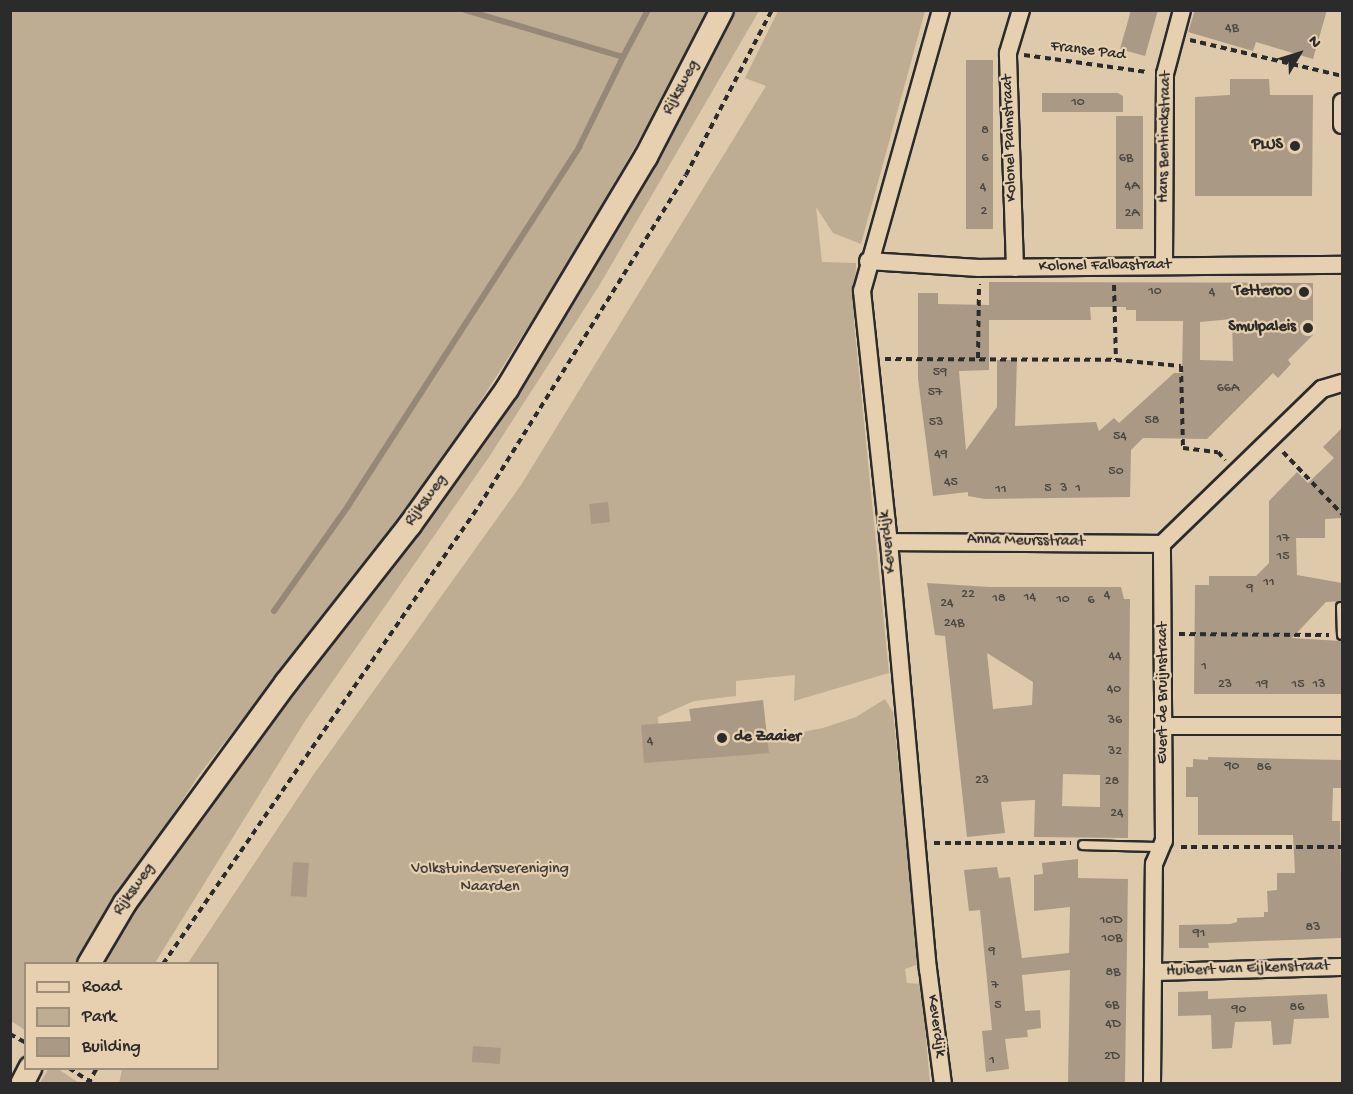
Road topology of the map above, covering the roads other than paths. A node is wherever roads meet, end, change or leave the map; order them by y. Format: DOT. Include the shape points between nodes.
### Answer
graph roads {
  1 [pos="722,10"];
  2 [pos="941,10"];
  3 [pos="1021,10"];
  4 [pos="1182,10"];
  5 [pos="868,261"];
  6 [pos="1164,265"];
  7 [pos="1342,265"];
  8 [pos="1015,268"];
  9 [pos="1342,383"];
  10 [pos="889,542"];
  11 [pos="1162,544"];
  12 [pos="1341,607"];
  13 [pos="1342,635"];
  14 [pos="1164,726"];
  15 [pos="1342,726"];
  16 [pos="1083,845"];
  17 [pos="1162,847"];
  18 [pos="90,962"];
  19 [pos="1342,967"];
  20 [pos="1153,972"];
  21 [pos="943,1083"];
  22 [pos="1152,1083"];
  1 -- 18 [label="main road, Rijksweg" via="646,158 507,389 410,525 286,683 124,903"];
  2 -- 5 [label="street, Keverdijk"];
  3 -- 8 [label="street, Kolonel Palmstraat" via="1008,53"];
  4 -- 6 [label="street, Hans Bentinckstraat" via="1165,74"];
  5 -- 8 [label="street, Kolonel Falbastraat"];
  5 -- 10 [label="street, Keverdijk" via="862,291 866,360"];
  6 -- 7 [label="street, Kolonel Falbastraat"];
  6 -- 8 [label="street, Kolonel Falbastraat"];
  9 -- 11 [label="street" via="1322,389"];
  10 -- 11 [label="street, Anna Meursstraat"];
  10 -- 21 [label="street, Keverdijk" via="916,844"];
  11 -- 14 [label="street, Evert de Bruijnstraat"];
  12 -- 13 [label="lane"];
  14 -- 15 [label="street"];
  14 -- 17 [label="street, Evert de Bruijnstraat"];
  16 -- 17 [label="lane"];
  17 -- 20 [label="street, Evert de Bruijnstraat" via="1154,864"];
  19 -- 20 [label="street, Huibert van Eijkenstraat"];
  20 -- 22 [label="street, Evert de Bruijnstraat"];
}
